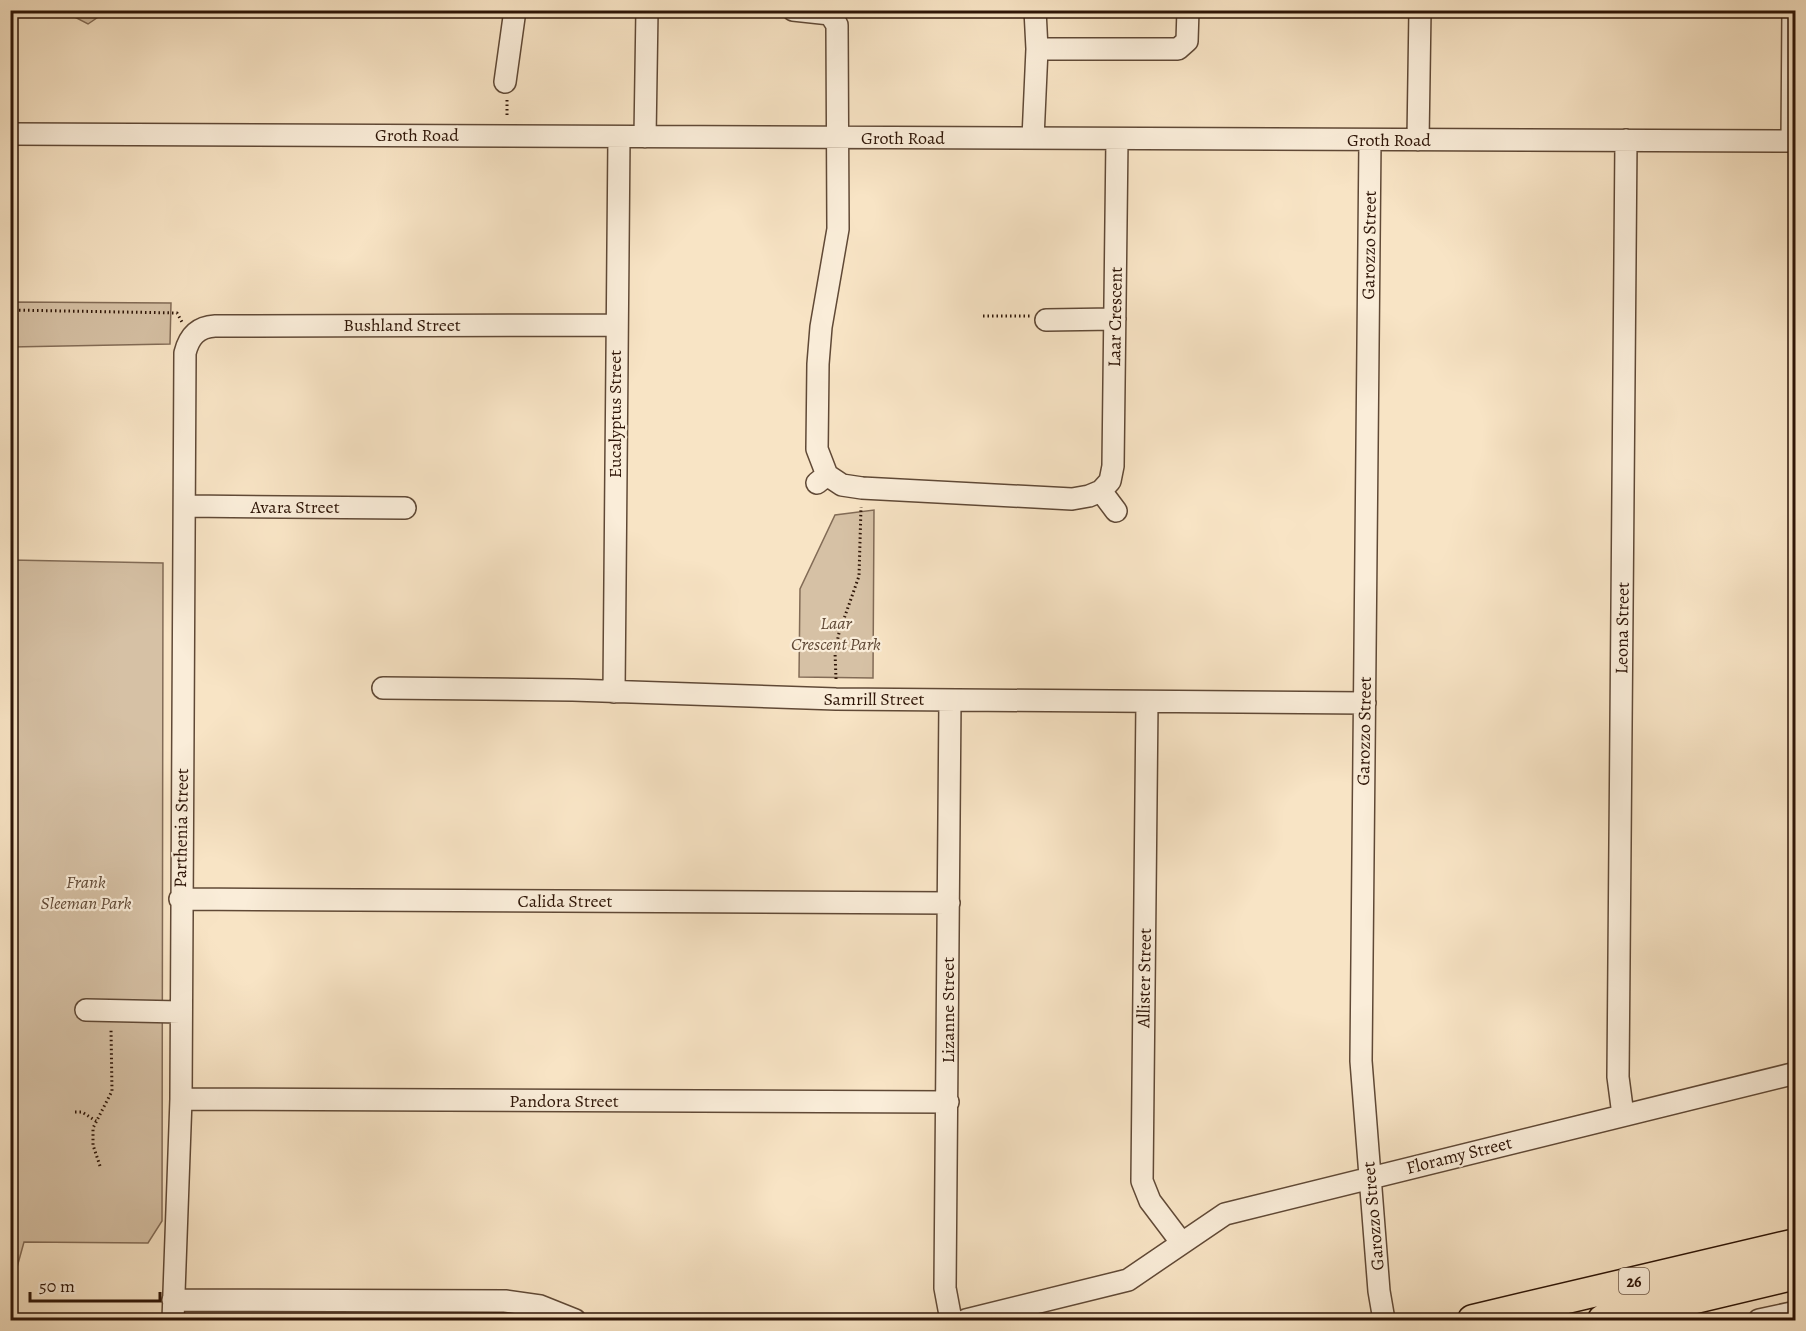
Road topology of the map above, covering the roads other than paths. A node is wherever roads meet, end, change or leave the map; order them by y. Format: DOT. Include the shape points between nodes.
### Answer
graph roads {
  1 [pos="515,10"];
  2 [pos="647,10"];
  3 [pos="793,10"];
  4 [pos="1035,10"];
  5 [pos="1188,10"];
  6 [pos="1420,10"];
  7 [pos="1793,10"];
  8 [pos="1038,49"];
  9 [pos="505,82"];
  10 [pos="10,134"];
  11 [pos="619,136"];
  12 [pos="645,137"];
  13 [pos="836,138"];
  14 [pos="1033,138"];
  15 [pos="1117,139"];
  16 [pos="1370,140"];
  17 [pos="1418,140"];
  18 [pos="1626,140"];
  19 [pos="1794,141"];
  20 [pos="1115,319"];
  21 [pos="1046,320"];
  22 [pos="615,325"];
  23 [pos="191,336"];
  24 [pos="1101,490"];
  25 [pos="185,506"];
  26 [pos="405,508"];
  27 [pos="1116,511"];
  28 [pos="384,688"];
  29 [pos="614,692"];
  30 [pos="950,700"];
  31 [pos="1147,702"];
  32 [pos="1365,703"];
  33 [pos="180,899"];
  34 [pos="949,903"];
  35 [pos="86,1010"];
  36 [pos="180,1012"];
  37 [pos="1796,1073"];
  38 [pos="181,1099"];
  39 [pos="948,1102"];
  40 [pos="1623,1115"];
  41 [pos="1369,1178"];
  42 [pos="1181,1242"];
  43 [pos="1796,1244"];
  44 [pos="1796,1274"];
  45 [pos="173,1310"];
  46 [pos="1796,1312"];
  47 [pos="575,1320"];
  48 [pos="951,1320"];
  49 [pos="966,1320"];
  50 [pos="1384,1320"];
  51 [pos="1473,1320"];
  52 [pos="1603,1320"];
  53 [pos="1759,1320"];
  1 -- 9 [label="street"];
  2 -- 12 [label="street"];
  3 -- 13 [label="street" via="830,14 836,20"];
  4 -- 8 [label="street"];
  5 -- 8 [label="street" via="1187,41 1178,50"];
  6 -- 17 [label="street"];
  7 -- 19 [label="street"];
  8 -- 14 [label="street"];
  10 -- 11 [label="street, Groth Road"];
  11 -- 12 [label="street, Groth Road"];
  11 -- 22 [label="street, Eucalyptus Street"];
  12 -- 13 [label="street, Groth Road"];
  13 -- 14 [label="street, Groth Road"];
  13 -- 24 [label="street" via="838,229 818,364 817,449 822,479 862,488 1072,499"];
  14 -- 15 [label="street, Groth Road"];
  15 -- 16 [label="street, Groth Road"];
  15 -- 20 [label="street, Laar Crescent"];
  16 -- 17 [label="street, Groth Road"];
  16 -- 32 [label="street, Garozzo Street"];
  17 -- 18 [label="street, Groth Road"];
  18 -- 19 [label="street, Groth Road"];
  18 -- 40 [label="street, Leona Street" via="1618,1065"];
  20 -- 21 [label="street"];
  20 -- 24 [label="street, Laar Crescent" via="1113,466 1110,480"];
  22 -- 23 [label="street, Bushland Street" via="215,326 202,328"];
  22 -- 29 [label="street, Eucalyptus Street"];
  23 -- 25 [label="street, Parthenia Street" via="185,353"];
  24 -- 27 [label="street"];
  25 -- 26 [label="street, Avara Street"];
  25 -- 33 [label="street, Parthenia Street"];
  28 -- 29 [label="street, Samrill Street"];
  29 -- 30 [label="street, Samrill Street"];
  30 -- 31 [label="street, Samrill Street"];
  30 -- 34 [label="street, Lizanne Street"];
  31 -- 32 [label="street, Samrill Street"];
  31 -- 42 [label="street, Allister Street" via="1142,1181 1150,1201"];
  32 -- 41 [label="street, Garozzo Street" via="1361,1061"];
  33 -- 34 [label="street, Calida Street"];
  33 -- 36 [label="street, Parthenia Street"];
  34 -- 39 [label="street, Lizanne Street"];
  35 -- 36 [label="street"];
  36 -- 38 [label="street, Parthenia Street"];
  37 -- 40 [label="street, Floramy Street"];
  38 -- 39 [label="street, Pandora Street"];
  38 -- 45 [label="street, Parthenia Street"];
  39 -- 48 [label="street, Lizanne Street" via="945,1288"];
  40 -- 41 [label="street, Floramy Street"];
  41 -- 42 [label="street, Floramy Street" via="1225,1214"];
  41 -- 50 [label="street, Garozzo Street"];
  42 -- 49 [label="street, Floramy Street" via="1128,1280"];
  43 -- 51 [label="highway, 26"];
  44 -- 52 [label="highway, 26"];
  45 -- 47 [label="street" via="505,1301 540,1306"];
  46 -- 53 [label="street"];
}
